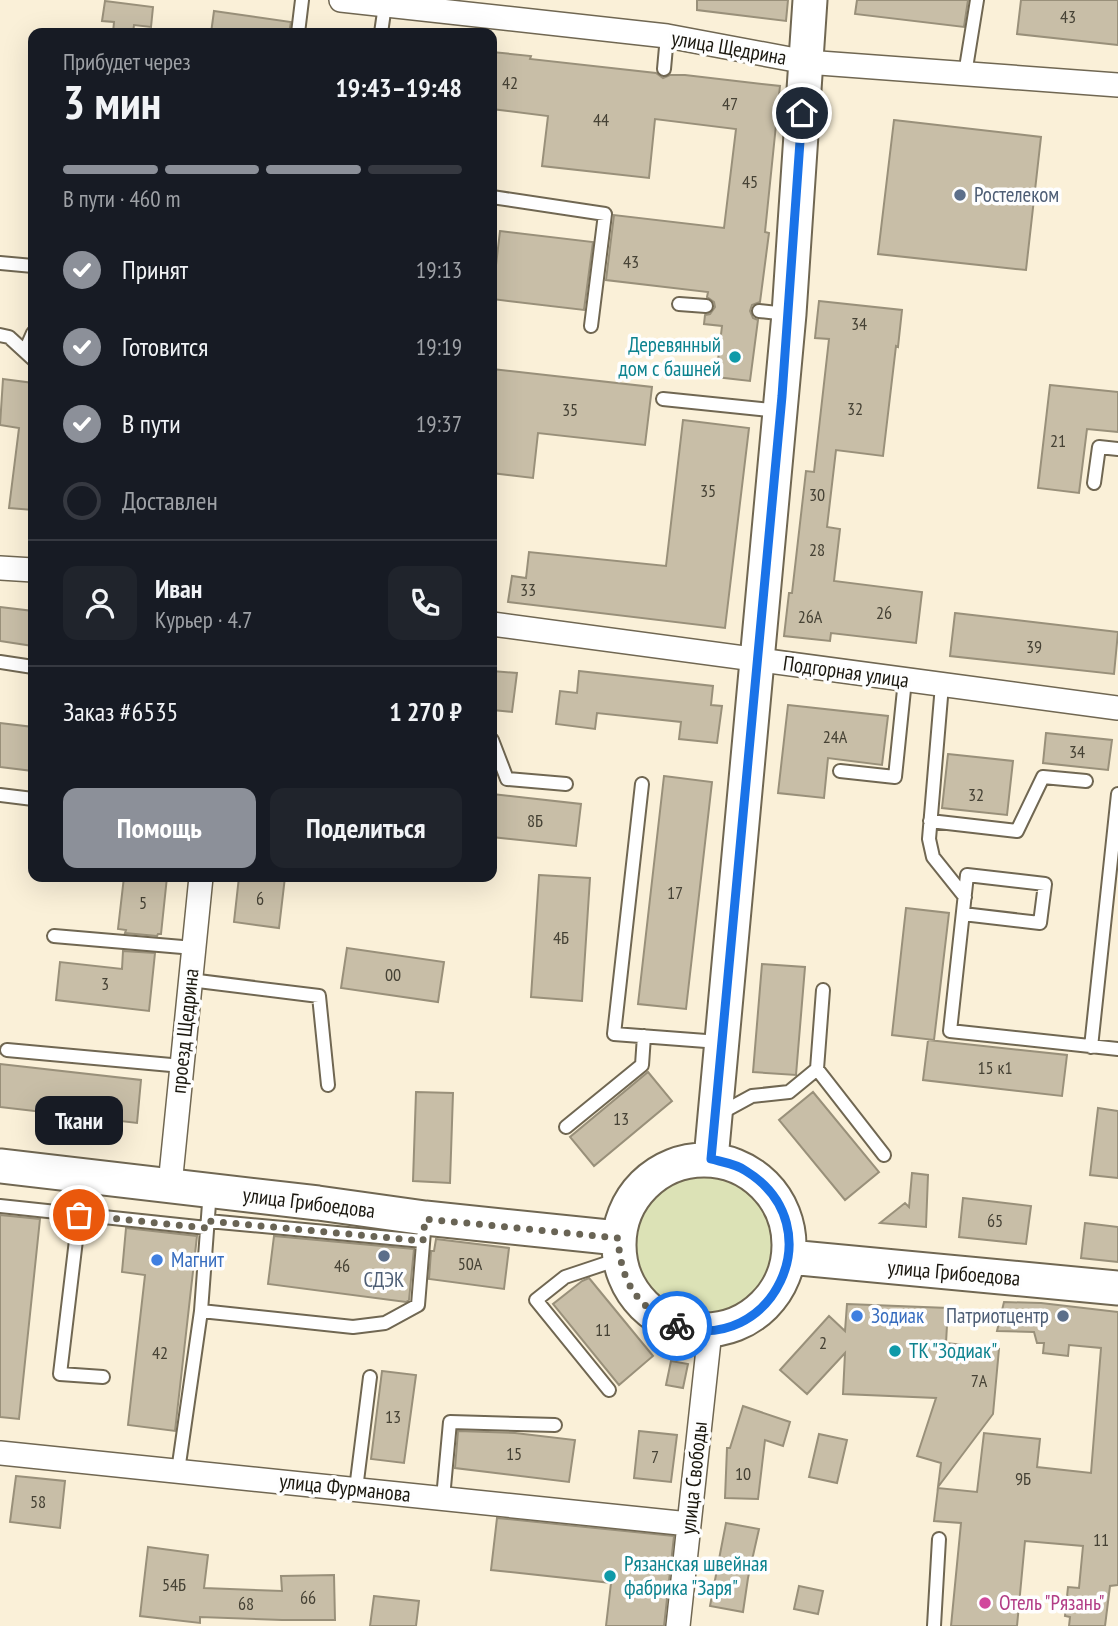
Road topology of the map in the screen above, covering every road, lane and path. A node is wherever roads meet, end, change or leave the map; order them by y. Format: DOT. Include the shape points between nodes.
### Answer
graph roads {
  1 [pos="302,0"];
  2 [pos="341,0"];
  3 [pos="810,0"];
  4 [pos="977,0"];
  5 [pos="391,4"];
  6 [pos="299,28"];
  7 [pos="383,28"];
  8 [pos="667,36"];
  9 [pos="806,62"];
  10 [pos="664,69"];
  11 [pos="965,74"];
  12 [pos="1118,85"];
  13 [pos="497,198"];
  14 [pos="0,263"];
  15 [pos="28,266"];
  16 [pos="679,304"];
  17 [pos="706,306"];
  18 [pos="591,326"];
  19 [pos="0,335"];
  20 [pos="28,354"];
  21 [pos="663,399"];
  22 [pos="780,411"];
  23 [pos="1118,449"];
  24 [pos="1094,483"];
  25 [pos="0,568"];
  26 [pos="28,570"];
  27 [pos="497,625"];
  28 [pos="758,660"];
  29 [pos="0,662"];
  30 [pos="28,666"];
  31 [pos="905,680"];
  32 [pos="943,685"];
  33 [pos="1118,708"];
  34 [pos="497,753"];
  35 [pos="839,771"];
  36 [pos="1086,780"];
  37 [pos="565,784"];
  38 [pos="642,784"];
  39 [pos="1118,794"];
  40 [pos="0,795"];
  41 [pos="28,798"];
  42 [pos="930,821"];
  43 [pos="201,882"];
  44 [pos="965,897"];
  45 [pos="963,914"];
  46 [pos="54,936"];
  47 [pos="194,948"];
  48 [pos="190,980"];
  49 [pos="823,990"];
  50 [pos="644,1037"];
  51 [pos="723,1042"];
  52 [pos="1091,1047"];
  53 [pos="1118,1049"];
  54 [pos="7,1050"];
  55 [pos="182,1066"];
  56 [pos="817,1069"];
  57 [pos="328,1085"];
  58 [pos="715,1116"];
  59 [pos="566,1127"];
  60 [pos="884,1155"];
  61 [pos="711,1159"];
  62 [pos="0,1166"];
  63 [pos="81,1175"];
  64 [pos="170,1185"];
  65 [pos="0,1206"];
  66 [pos="208,1213"];
  67 [pos="79,1215"];
  68 [pos="424,1230"];
  69 [pos="619,1249"];
  70 [pos="789,1257"];
  71 [pos="1118,1289"];
  72 [pos="201,1311"];
  73 [pos="710,1331"];
  74 [pos="103,1377"];
  75 [pos="370,1377"];
  76 [pos="609,1390"];
  77 [pos="555,1425"];
  78 [pos="0,1453"];
  79 [pos="178,1471"];
  80 [pos="356,1489"];
  81 [pos="443,1498"];
  82 [pos="689,1524"];
  83 [pos="939,1539"];
  84 [pos="678,1626"];
  85 [pos="934,1626"];
  1 -- 6 [label="lane"];
  2 -- 5 [label="street, улица Щедрина"];
  3 -- 9 [label="main road"];
  4 -- 11 [label="lane"];
  5 -- 7 [label="lane"];
  5 -- 8 [label="street, улица Щедрина"];
  8 -- 9 [label="street, улица Щедрина"];
  8 -- 10 [label="lane"];
  9 -- 11 [label="street, улица Щедрина"];
  9 -- 22 [label="main road" via="774,313"];
  11 -- 12 [label="street, улица Щедрина"];
  13 -- 18 [label="lane" via="605,214"];
  14 -- 15 [label="lane"];
  16 -- 17 [label="lane"];
  19 -- 20 [label="lane"];
  21 -- 22 [label="lane"];
  22 -- 28 [label="main road"];
  23 -- 24 [label="lane" via="1098,447"];
  25 -- 26 [label="street"];
  27 -- 28 [label="street, Подгорная улица"];
  28 -- 31 [label="street, Подгорная улица"];
  28 -- 51 [label="main road"];
  29 -- 30 [label="lane"];
  31 -- 32 [label="street, Подгорная улица"];
  31 -- 35 [label="lane" via="895,777"];
  32 -- 33 [label="street, Подгорная улица"];
  32 -- 42 [label="lane" via="939,781"];
  34 -- 37 [label="lane" via="507,779"];
  36 -- 42 [label="lane" via="1042,777 1017,831"];
  38 -- 50 [label="lane" via="614,1034"];
  39 -- 52 [label="lane"];
  40 -- 41 [label="lane"];
  42 -- 44 [label="lane" via="933,857"];
  43 -- 47 [label="street, проезд Щедрина"];
  44 -- 45 [label="lane"];
  44 -- 45 [label="lane" via="967,875 1045,884 1040,923"];
  45 -- 52 [label="lane" via="950,1031"];
  46 -- 47 [label="lane"];
  47 -- 48 [label="street, проезд Щедрина"];
  48 -- 55 [label="street, проезд Щедрина"];
  48 -- 57 [label="lane" via="320,996"];
  49 -- 56 [label="lane"];
  50 -- 51 [label="lane"];
  50 -- 59 [label="lane" via="642,1065"];
  51 -- 58 [label="main road"];
  52 -- 53 [label="lane"];
  54 -- 55 [label="lane"];
  55 -- 64 [label="street, проезд Щедрина"];
  56 -- 58 [label="lane" via="789,1092 752,1096"];
  56 -- 60 [label="lane"];
  58 -- 61 [label="main road"];
  61 -- 69 [label="main road" via="685,1161 659,1171 639,1190 623,1217"];
  61 -- 70 [label="main road" via="744,1169 766,1185 789,1230"];
  62 -- 63 [label="main road, улица Грибоедова"];
  63 -- 64 [label="main road, улица Грибоедова"];
  63 -- 67 [label="lane"];
  64 -- 66 [label="main road, улица Грибоедова"];
  65 -- 67 [label="lane"];
  66 -- 67 [label="lane"];
  66 -- 68 [label="main road, улица Грибоедова"];
  66 -- 72 [label="lane"];
  67 -- 74 [label="lane" via="60,1374"];
  68 -- 69 [label="main road, улица Грибоедова"];
  68 -- 72 [label="lane" via="418,1305 385,1323 353,1327"];
  69 -- 73 [label="main road" via="629,1286 655,1316 680,1328"];
  69 -- 76 [label="lane" via="565,1277 537,1300"];
  70 -- 71 [label="main road, улица Грибоедова"];
  70 -- 73 [label="main road" via="778,1289 764,1307 740,1323"];
  72 -- 79 [label="lane"];
  73 -- 82 [label="street, улица Свободы"];
  75 -- 80 [label="lane"];
  77 -- 81 [label="lane" via="450,1422"];
  78 -- 79 [label="street, улица Фурманова"];
  79 -- 80 [label="street, улица Фурманова"];
  80 -- 81 [label="street, улица Фурманова"];
  81 -- 82 [label="street, улица Фурманова"];
  82 -- 84 [label="street, улица Свободы"];
  83 -- 85 [label="lane"];
}
